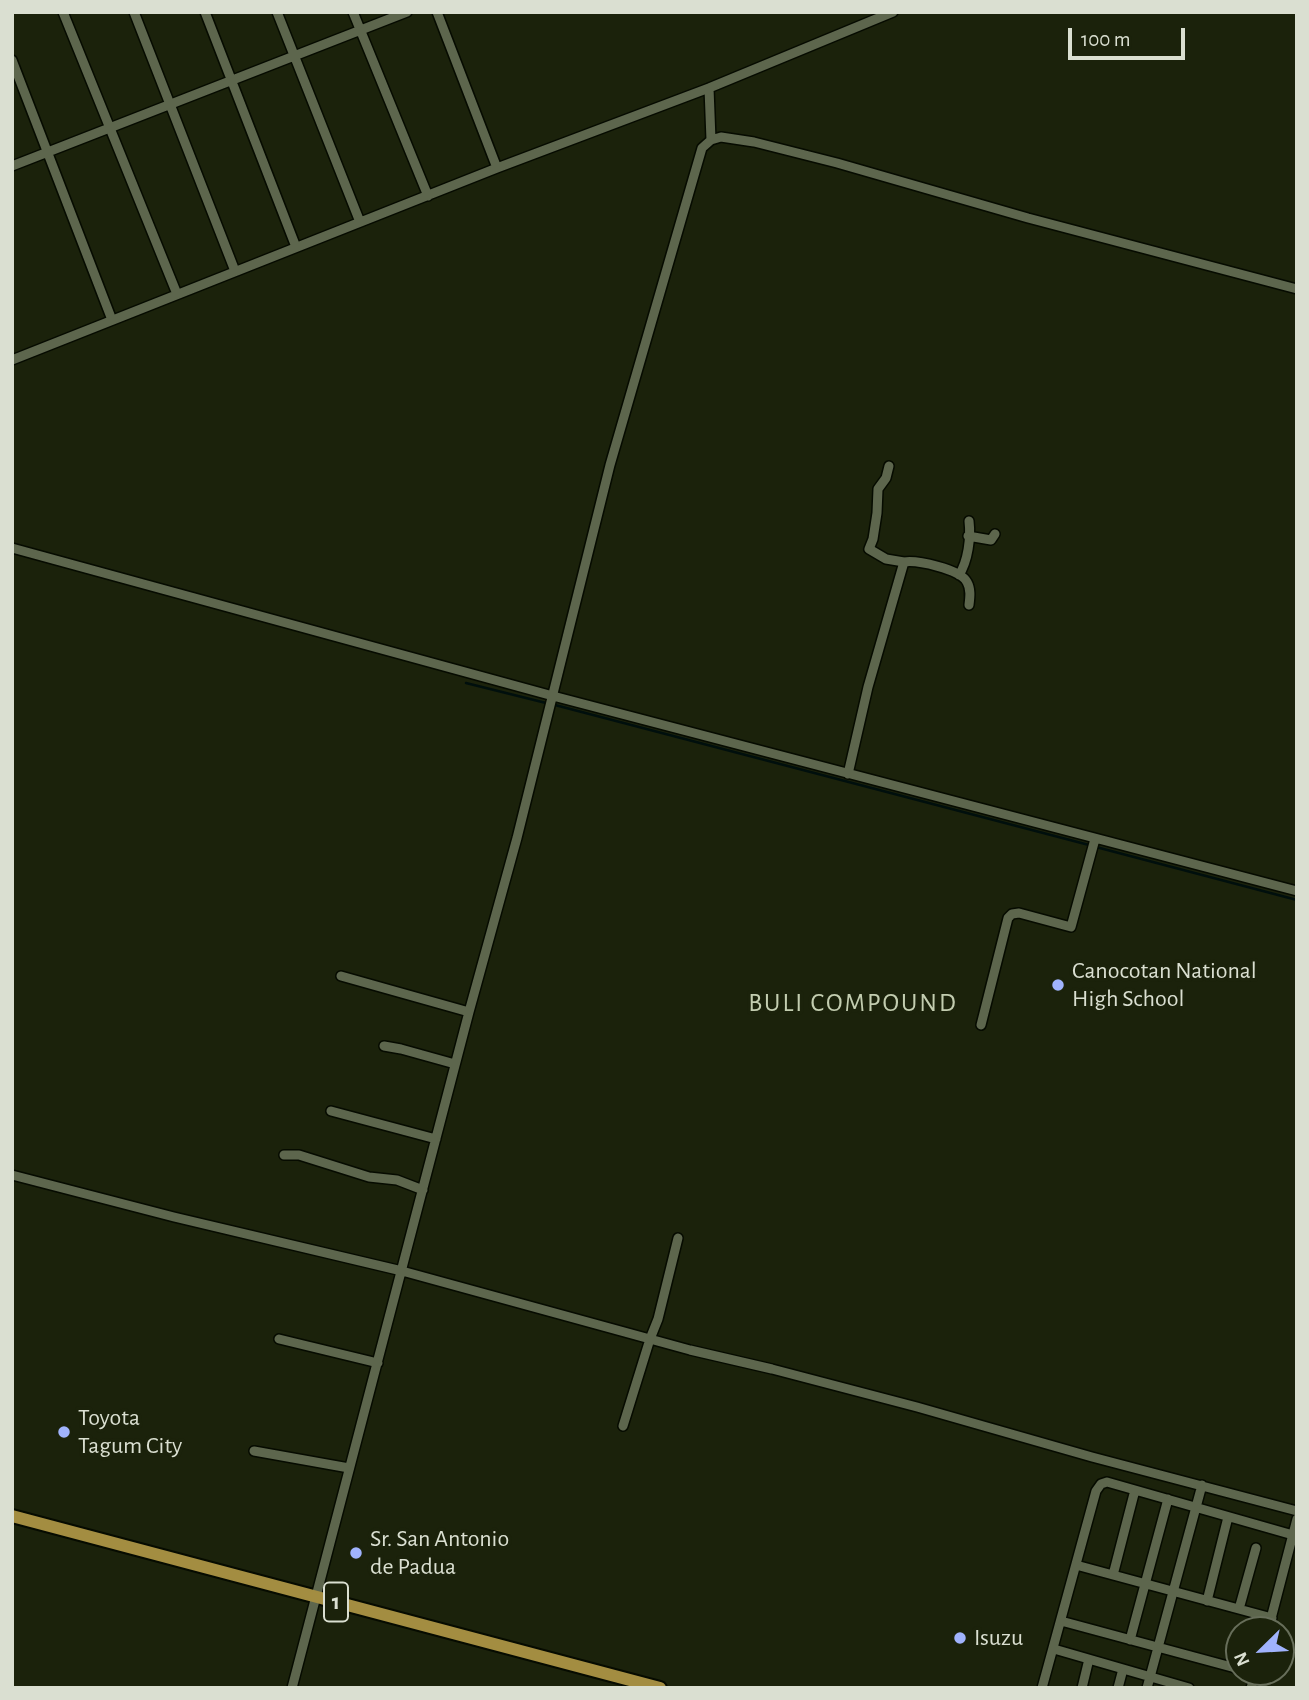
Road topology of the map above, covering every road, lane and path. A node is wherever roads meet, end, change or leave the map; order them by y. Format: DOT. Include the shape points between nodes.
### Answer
graph roads {
  1 [pos="63,12"];
  2 [pos="134,12"];
  3 [pos="205,12"];
  4 [pos="277,12"];
  5 [pos="353,12"];
  6 [pos="407,12"];
  7 [pos="437,12"];
  8 [pos="893,12"];
  9 [pos="360,31"];
  10 [pos="295,56"];
  11 [pos="12,60"];
  12 [pos="232,80"];
  13 [pos="709,88"];
  14 [pos="171,104"];
  15 [pos="110,128"];
  16 [pos="711,140"];
  17 [pos="47,152"];
  18 [pos="12,166"];
  19 [pos="497,168"];
  20 [pos="428,196"];
  21 [pos="360,222"];
  22 [pos="296,247"];
  23 [pos="235,271"];
  24 [pos="1297,289"];
  25 [pos="177,294"];
  26 [pos="112,320"];
  27 [pos="12,360"];
  28 [pos="888,466"];
  29 [pos="969,521"];
  30 [pos="995,534"];
  31 [pos="968,536"];
  32 [pos="12,548"];
  33 [pos="904,562"];
  34 [pos="960,575"];
  35 [pos="969,605"];
  36 [pos="553,696"];
  37 [pos="848,774"];
  38 [pos="1095,839"];
  39 [pos="1297,891"];
  40 [pos="341,976"];
  41 [pos="469,1012"];
  42 [pos="981,1025"];
  43 [pos="384,1046"];
  44 [pos="455,1064"];
  45 [pos="331,1111"];
  46 [pos="436,1139"];
  47 [pos="284,1155"];
  48 [pos="12,1175"];
  49 [pos="423,1190"];
  50 [pos="678,1238"];
  51 [pos="402,1271"];
  52 [pos="279,1339"];
  53 [pos="650,1339"];
  54 [pos="378,1363"];
  55 [pos="624,1426"];
  56 [pos="254,1451"];
  57 [pos="349,1468"];
  58 [pos="1202,1485"];
  59 [pos="1135,1490"];
  60 [pos="1168,1499"];
  61 [pos="1196,1507"];
  62 [pos="1297,1511"];
  63 [pos="12,1516"];
  64 [pos="1228,1517"];
  65 [pos="1297,1519"];
  66 [pos="1293,1535"];
  67 [pos="1256,1548"];
  68 [pos="1076,1565"];
  69 [pos="1113,1575"];
  70 [pos="1145,1584"];
  71 [pos="1173,1591"];
  72 [pos="317,1597"];
  73 [pos="1207,1601"];
  74 [pos="1239,1609"];
  75 [pos="1265,1616"];
  76 [pos="1273,1616"];
  77 [pos="1061,1621"];
  78 [pos="1130,1640"];
  79 [pos="1158,1647"];
  80 [pos="1054,1649"];
  81 [pos="1089,1659"];
  82 [pos="1225,1665"];
  83 [pos="1123,1669"];
  84 [pos="1150,1677"];
  85 [pos="1185,1687"];
  86 [pos="292,1688"];
  87 [pos="660,1688"];
  88 [pos="1042,1688"];
  89 [pos="1082,1688"];
  90 [pos="1118,1688"];
  91 [pos="1147,1688"];
  1 -- 15 [label="street"];
  2 -- 14 [label="street"];
  3 -- 12 [label="street"];
  4 -- 10 [label="street"];
  5 -- 9 [label="street"];
  6 -- 9 [label="street"];
  7 -- 19 [label="street"];
  8 -- 13 [label="street"];
  9 -- 10 [label="street"];
  9 -- 20 [label="street"];
  10 -- 12 [label="street"];
  10 -- 21 [label="street"];
  11 -- 17 [label="street"];
  12 -- 14 [label="street"];
  12 -- 22 [label="street"];
  13 -- 16 [label="street"];
  13 -- 19 [label="street"];
  14 -- 15 [label="street"];
  14 -- 23 [label="street"];
  15 -- 17 [label="street"];
  15 -- 25 [label="street"];
  16 -- 24 [label="street" via="754,142 837,163"];
  16 -- 36 [label="street" via="702,148 613,454"];
  17 -- 18 [label="street"];
  17 -- 26 [label="street"];
  19 -- 20 [label="street"];
  20 -- 21 [label="street"];
  21 -- 22 [label="street"];
  22 -- 23 [label="street"];
  23 -- 25 [label="street"];
  25 -- 26 [label="street"];
  26 -- 27 [label="street"];
  28 -- 33 [label="street" via="878,489 869,549"];
  29 -- 31 [label="street"];
  30 -- 31 [label="street" via="991,540"];
  31 -- 34 [label="street"];
  32 -- 36 [label="street"];
  33 -- 34 [label="street" via="915,560"];
  33 -- 37 [label="street"];
  34 -- 35 [label="street" via="969,587"];
  36 -- 37 [label="street"];
  36 -- 41 [label="street"];
  37 -- 38 [label="street"];
  38 -- 39 [label="street"];
  38 -- 42 [label="street" via="1071,927 1019,913 1008,918"];
  40 -- 41 [label="street"];
  41 -- 44 [label="street"];
  43 -- 44 [label="street"];
  44 -- 46 [label="street"];
  45 -- 46 [label="street"];
  46 -- 49 [label="street"];
  47 -- 49 [label="street" via="299,1155"];
  48 -- 51 [label="street"];
  49 -- 51 [label="street"];
  50 -- 53 [label="street"];
  51 -- 53 [label="street"];
  51 -- 54 [label="street"];
  52 -- 54 [label="street"];
  53 -- 55 [label="street"];
  53 -- 58 [label="street"];
  54 -- 57 [label="street"];
  56 -- 57 [label="street"];
  57 -- 72 [label="street"];
  58 -- 61 [label="street"];
  58 -- 62 [label="street"];
  59 -- 60 [label="street"];
  59 -- 68 [label="street" via="1107,1482 1098,1487"];
  59 -- 69 [label="street"];
  60 -- 61 [label="street"];
  60 -- 70 [label="street"];
  61 -- 64 [label="street"];
  61 -- 71 [label="street"];
  63 -- 72 [label="highway, 1"];
  64 -- 66 [label="street"];
  64 -- 73 [label="street"];
  65 -- 66 [label="street"];
  66 -- 76 [label="street"];
  67 -- 74 [label="street"];
  68 -- 69 [label="street"];
  68 -- 77 [label="street"];
  69 -- 70 [label="street"];
  70 -- 71 [label="street"];
  70 -- 78 [label="street"];
  71 -- 73 [label="street"];
  71 -- 79 [label="street"];
  72 -- 86 [label="street"];
  72 -- 87 [label="highway, 1"];
  73 -- 74 [label="street"];
  74 -- 75 [label="street"];
  77 -- 78 [label="street"];
  77 -- 80 [label="street"];
  78 -- 79 [label="street"];
  79 -- 82 [label="street"];
  79 -- 84 [label="street"];
  80 -- 81 [label="street"];
  80 -- 88 [label="street"];
  81 -- 83 [label="street"];
  81 -- 89 [label="street"];
  83 -- 84 [label="street"];
  83 -- 90 [label="street"];
  84 -- 85 [label="street"];
  84 -- 91 [label="street"];
}
